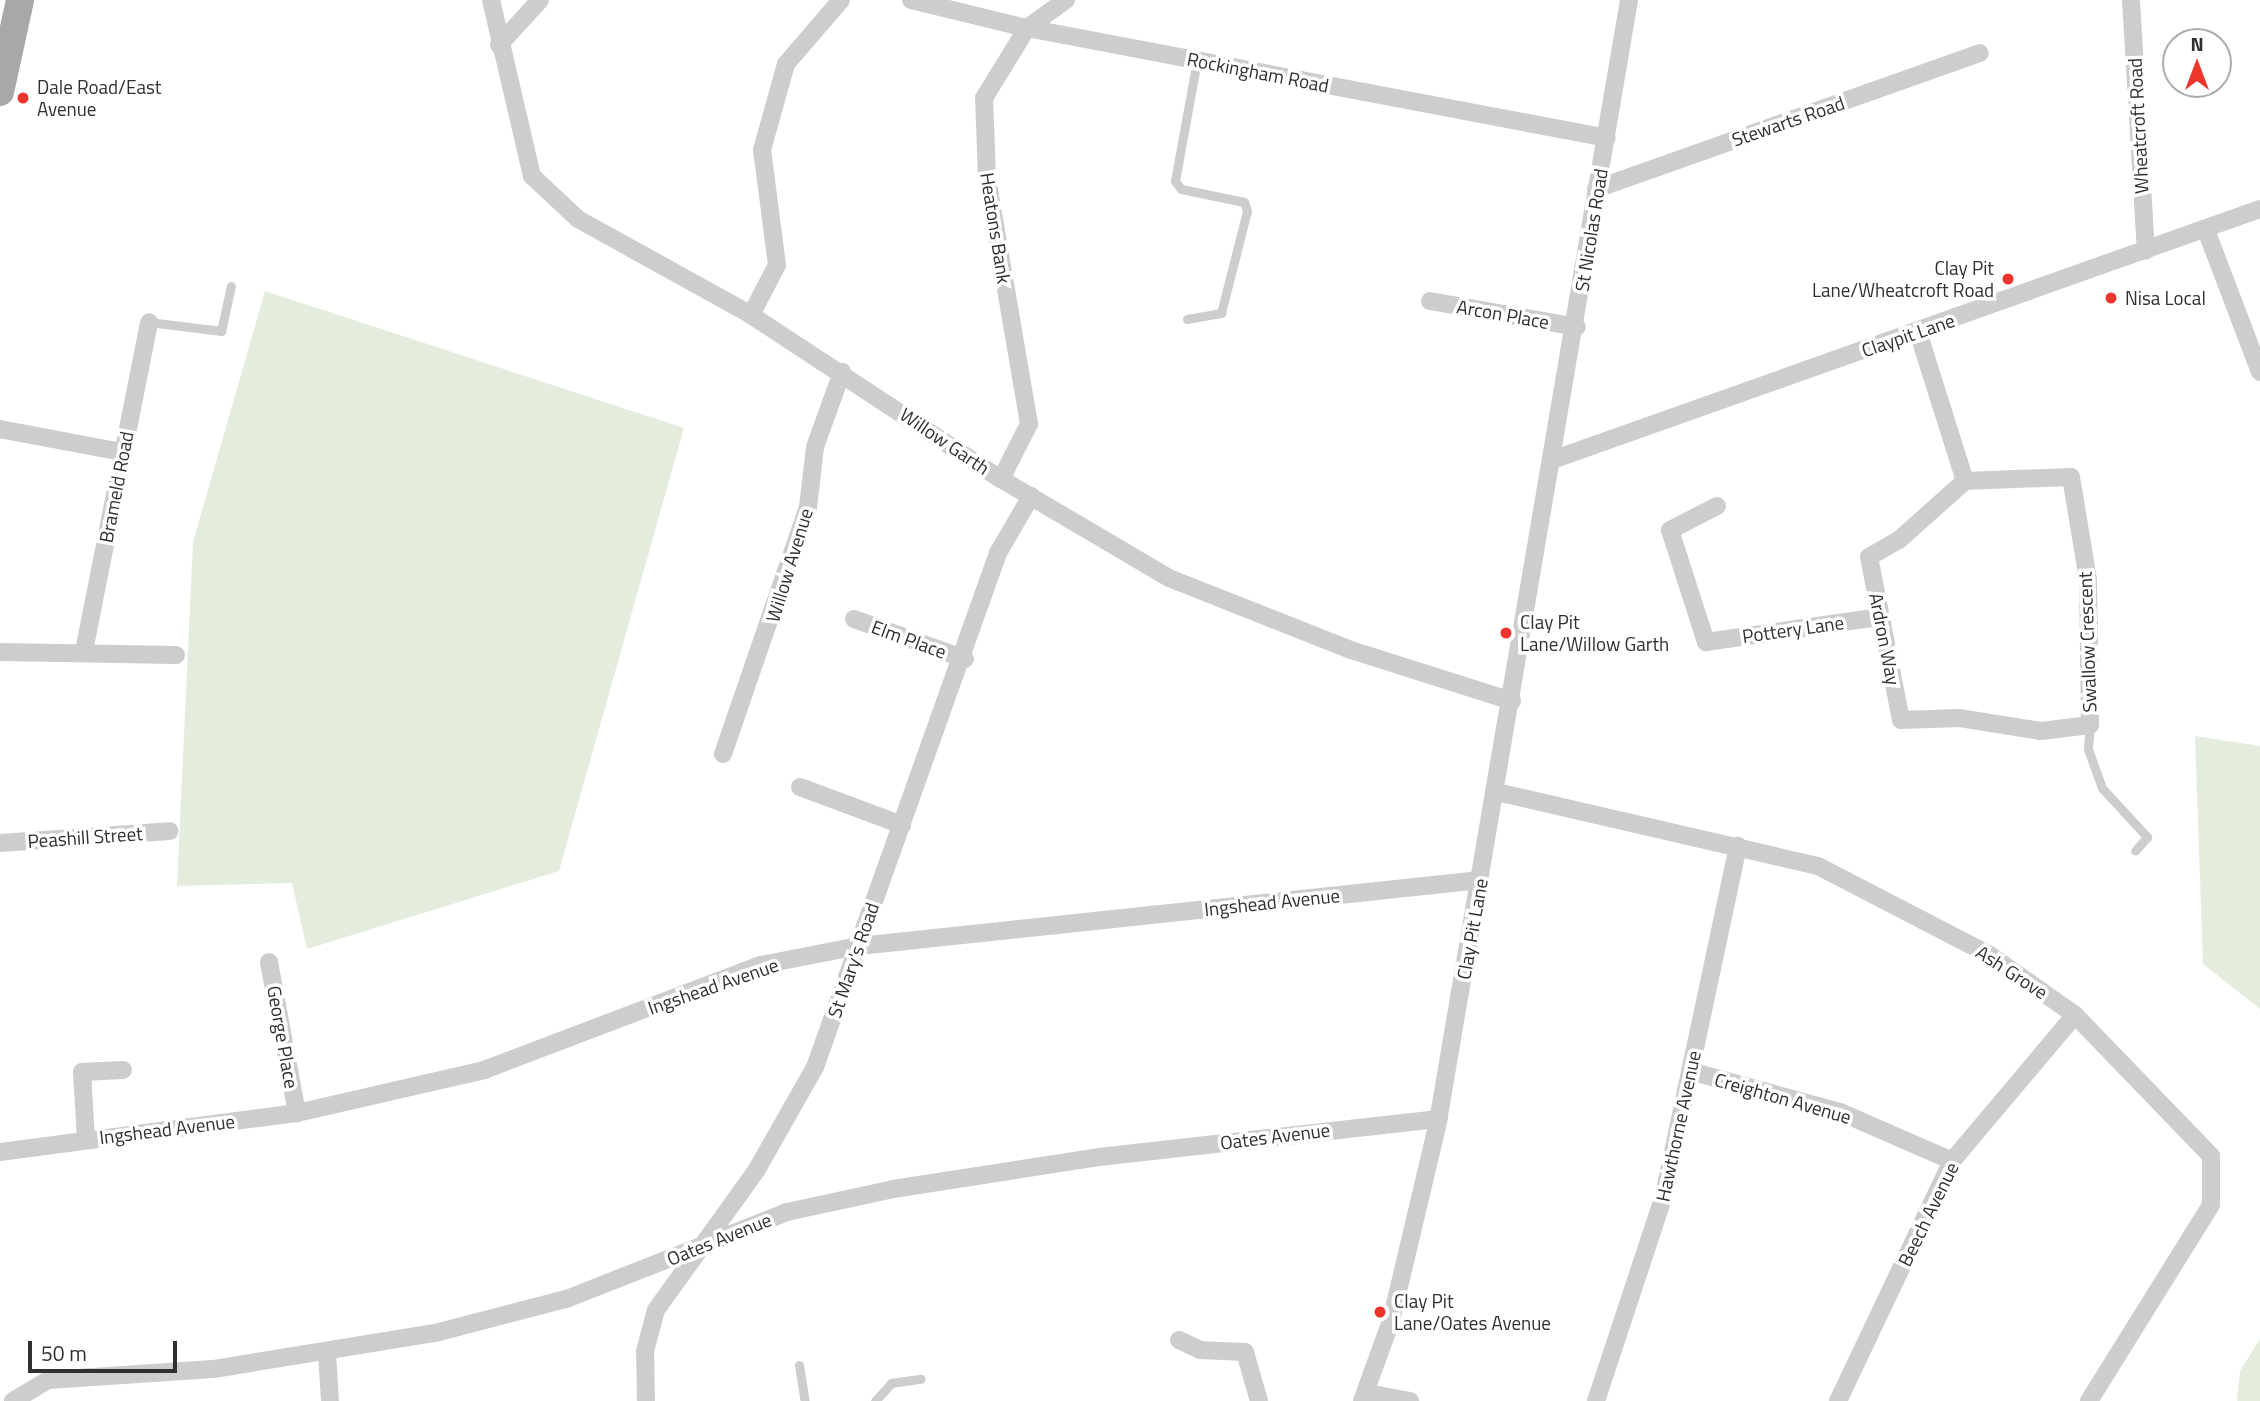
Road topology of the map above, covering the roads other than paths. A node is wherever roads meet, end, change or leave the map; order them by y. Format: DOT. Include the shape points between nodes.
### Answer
graph roads {
  1 [pos="20,0"];
  2 [pos="491,0"];
  3 [pos="540,0"];
  4 [pos="841,0"];
  5 [pos="911,0"];
  6 [pos="1066,0"];
  7 [pos="1629,0"];
  8 [pos="2131,0"];
  9 [pos="1027,28"];
  10 [pos="499,45"];
  11 [pos="1980,53"];
  12 [pos="1197,60"];
  13 [pos="0,92"];
  14 [pos="1606,138"];
  15 [pos="1596,189"];
  16 [pos="2260,209"];
  17 [pos="2206,230"];
  18 [pos="2146,251"];
  19 [pos="231,286"];
  20 [pos="1430,301"];
  21 [pos="751,315"];
  22 [pos="1188,319"];
  23 [pos="149,322"];
  24 [pos="1577,327"];
  25 [pos="1918,331"];
  26 [pos="842,372"];
  27 [pos="2260,372"];
  28 [pos="0,429"];
  29 [pos="122,453"];
  30 [pos="1555,459"];
  31 [pos="1001,479"];
  32 [pos="1965,481"];
  33 [pos="1031,496"];
  34 [pos="1717,506"];
  35 [pos="1880,617"];
  36 [pos="854,619"];
  37 [pos="84,651"];
  38 [pos="0,652"];
  39 [pos="176,655"];
  40 [pos="965,659"];
  41 [pos="1512,701"];
  42 [pos="1901,720"];
  43 [pos="2090,724"];
  44 [pos="723,754"];
  45 [pos="800,787"];
  46 [pos="1497,792"];
  47 [pos="902,825"];
  48 [pos="170,831"];
  49 [pos="0,843"];
  50 [pos="1738,846"];
  51 [pos="2135,851"];
  52 [pos="1481,880"];
  53 [pos="859,946"];
  54 [pos="269,961"];
  55 [pos="2075,1014"];
  56 [pos="123,1070"];
  57 [pos="1690,1071"];
  58 [pos="297,1113"];
  59 [pos="1439,1119"];
  60 [pos="86,1139"];
  61 [pos="0,1152"];
  62 [pos="1952,1161"];
  63 [pos="694,1250"];
  64 [pos="1179,1340"];
  65 [pos="327,1352"];
  66 [pos="799,1365"];
  67 [pos="922,1379"];
  68 [pos="1364,1397"];
  69 [pos="13,1401"];
  70 [pos="330,1401"];
  71 [pos="646,1401"];
  72 [pos="805,1401"];
  73 [pos="875,1401"];
  74 [pos="1258,1401"];
  75 [pos="1410,1401"];
  76 [pos="1595,1401"];
  77 [pos="1838,1401"];
  78 [pos="2090,1401"];
  1 -- 13 [label="main road"];
  2 -- 10 [label="street, Willow Garth"];
  3 -- 10 [label="street"];
  4 -- 21 [label="street" via="786,64 762,150 777,265"];
  5 -- 9 [label="street, Rockingham Road"];
  6 -- 9 [label="street, Heatons Bank"];
  7 -- 14 [label="street, St Nicolas Road"];
  8 -- 18 [label="street, Wheatcroft Road"];
  9 -- 12 [label="street, Rockingham Road"];
  9 -- 31 [label="street, Heatons Bank" via="984,98 986,178 1029,424"];
  10 -- 21 [label="street, Willow Garth" via="533,176 578,219"];
  11 -- 15 [label="street, Stewarts Road"];
  12 -- 14 [label="street, Rockingham Road"];
  12 -- 22 [label="lane" via="1175,181 1181,189 1244,202 1247,211 1221,313"];
  14 -- 15 [label="street, St Nicolas Road"];
  15 -- 24 [label="street, St Nicolas Road"];
  16 -- 17 [label="street, Claypit Lane"];
  17 -- 18 [label="street, Claypit Lane"];
  17 -- 27 [label="street"];
  18 -- 25 [label="street, Claypit Lane"];
  19 -- 23 [label="lane" via="221,331"];
  20 -- 24 [label="street, Arcon Place"];
  21 -- 26 [label="street, Willow Garth"];
  23 -- 29 [label="street, Brameld Road"];
  24 -- 30 [label="street, St Nicolas Road"];
  25 -- 30 [label="street, Claypit Lane"];
  25 -- 32 [label="street"];
  26 -- 31 [label="street, Willow Garth"];
  26 -- 44 [label="street, Willow Avenue" via="815,447 808,507"];
  28 -- 29 [label="street"];
  29 -- 37 [label="street, Brameld Road"];
  30 -- 41 [label="street, Clay Pit Lane"];
  31 -- 33 [label="street, Willow Garth"];
  32 -- 35 [label="street, Ardron Way" via="1899,540 1869,557"];
  32 -- 43 [label="street, Swallow Crescent" via="2071,477 2088,580"];
  33 -- 40 [label="street, St Mary's Road" via="998,553"];
  33 -- 41 [label="street, Willow Garth" via="1169,578 1352,650"];
  34 -- 35 [label="street, Pottery Lane" via="1670,530 1706,642"];
  35 -- 42 [label="street, Ardron Way"];
  36 -- 40 [label="street, Elm Place"];
  37 -- 38 [label="street"];
  37 -- 39 [label="street"];
  40 -- 47 [label="street, St Mary's Road"];
  41 -- 46 [label="street, Clay Pit Lane"];
  42 -- 43 [label="street, Swallow Crescent" via="1960,718 2041,731"];
  43 -- 51 [label="lane" via="2088,749 2102,788 2147,837"];
  45 -- 47 [label="street"];
  46 -- 50 [label="street, Ash Grove"];
  46 -- 52 [label="street, Clay Pit Lane"];
  47 -- 53 [label="street, St Mary's Road"];
  48 -- 49 [label="street, Peashill Street"];
  50 -- 55 [label="street, Ash Grove" via="1818,866 1990,955"];
  50 -- 57 [label="street, Hawthorne Avenue"];
  52 -- 53 [label="street, Ingshead Avenue"];
  52 -- 59 [label="street, Clay Pit Lane"];
  53 -- 58 [label="street, Ingshead Avenue" via="761,965 484,1070"];
  53 -- 63 [label="street, St Mary's Road" via="815,1067 755,1171"];
  54 -- 58 [label="street, George Place"];
  55 -- 62 [label="street, Beech Avenue"];
  55 -- 78 [label="street, Ash Grove" via="2211,1156 2211,1205"];
  56 -- 60 [label="street" via="82,1072"];
  57 -- 62 [label="street, Creighton Avenue" via="1840,1112"];
  57 -- 76 [label="street, Hawthorne Avenue" via="1663,1199"];
  58 -- 60 [label="street, Ingshead Avenue"];
  59 -- 63 [label="street, Oates Avenue" via="1099,1157 893,1189 787,1212"];
  59 -- 68 [label="street, Clay Pit Lane" via="1391,1321"];
  60 -- 61 [label="street, Ingshead Avenue"];
  62 -- 77 [label="street, Beech Avenue"];
  63 -- 65 [label="street, Oates Avenue" via="569,1298 435,1333"];
  63 -- 71 [label="street, St Mary's Road" via="650,1329"];
  64 -- 74 [label="street" via="1200,1350 1245,1352"];
  65 -- 69 [label="street, Oates Avenue" via="141,1376 48,1380"];
  65 -- 70 [label="street"];
  66 -- 72 [label="lane"];
  67 -- 73 [label="lane" via="891,1383"];
  68 -- 75 [label="street"];
}
